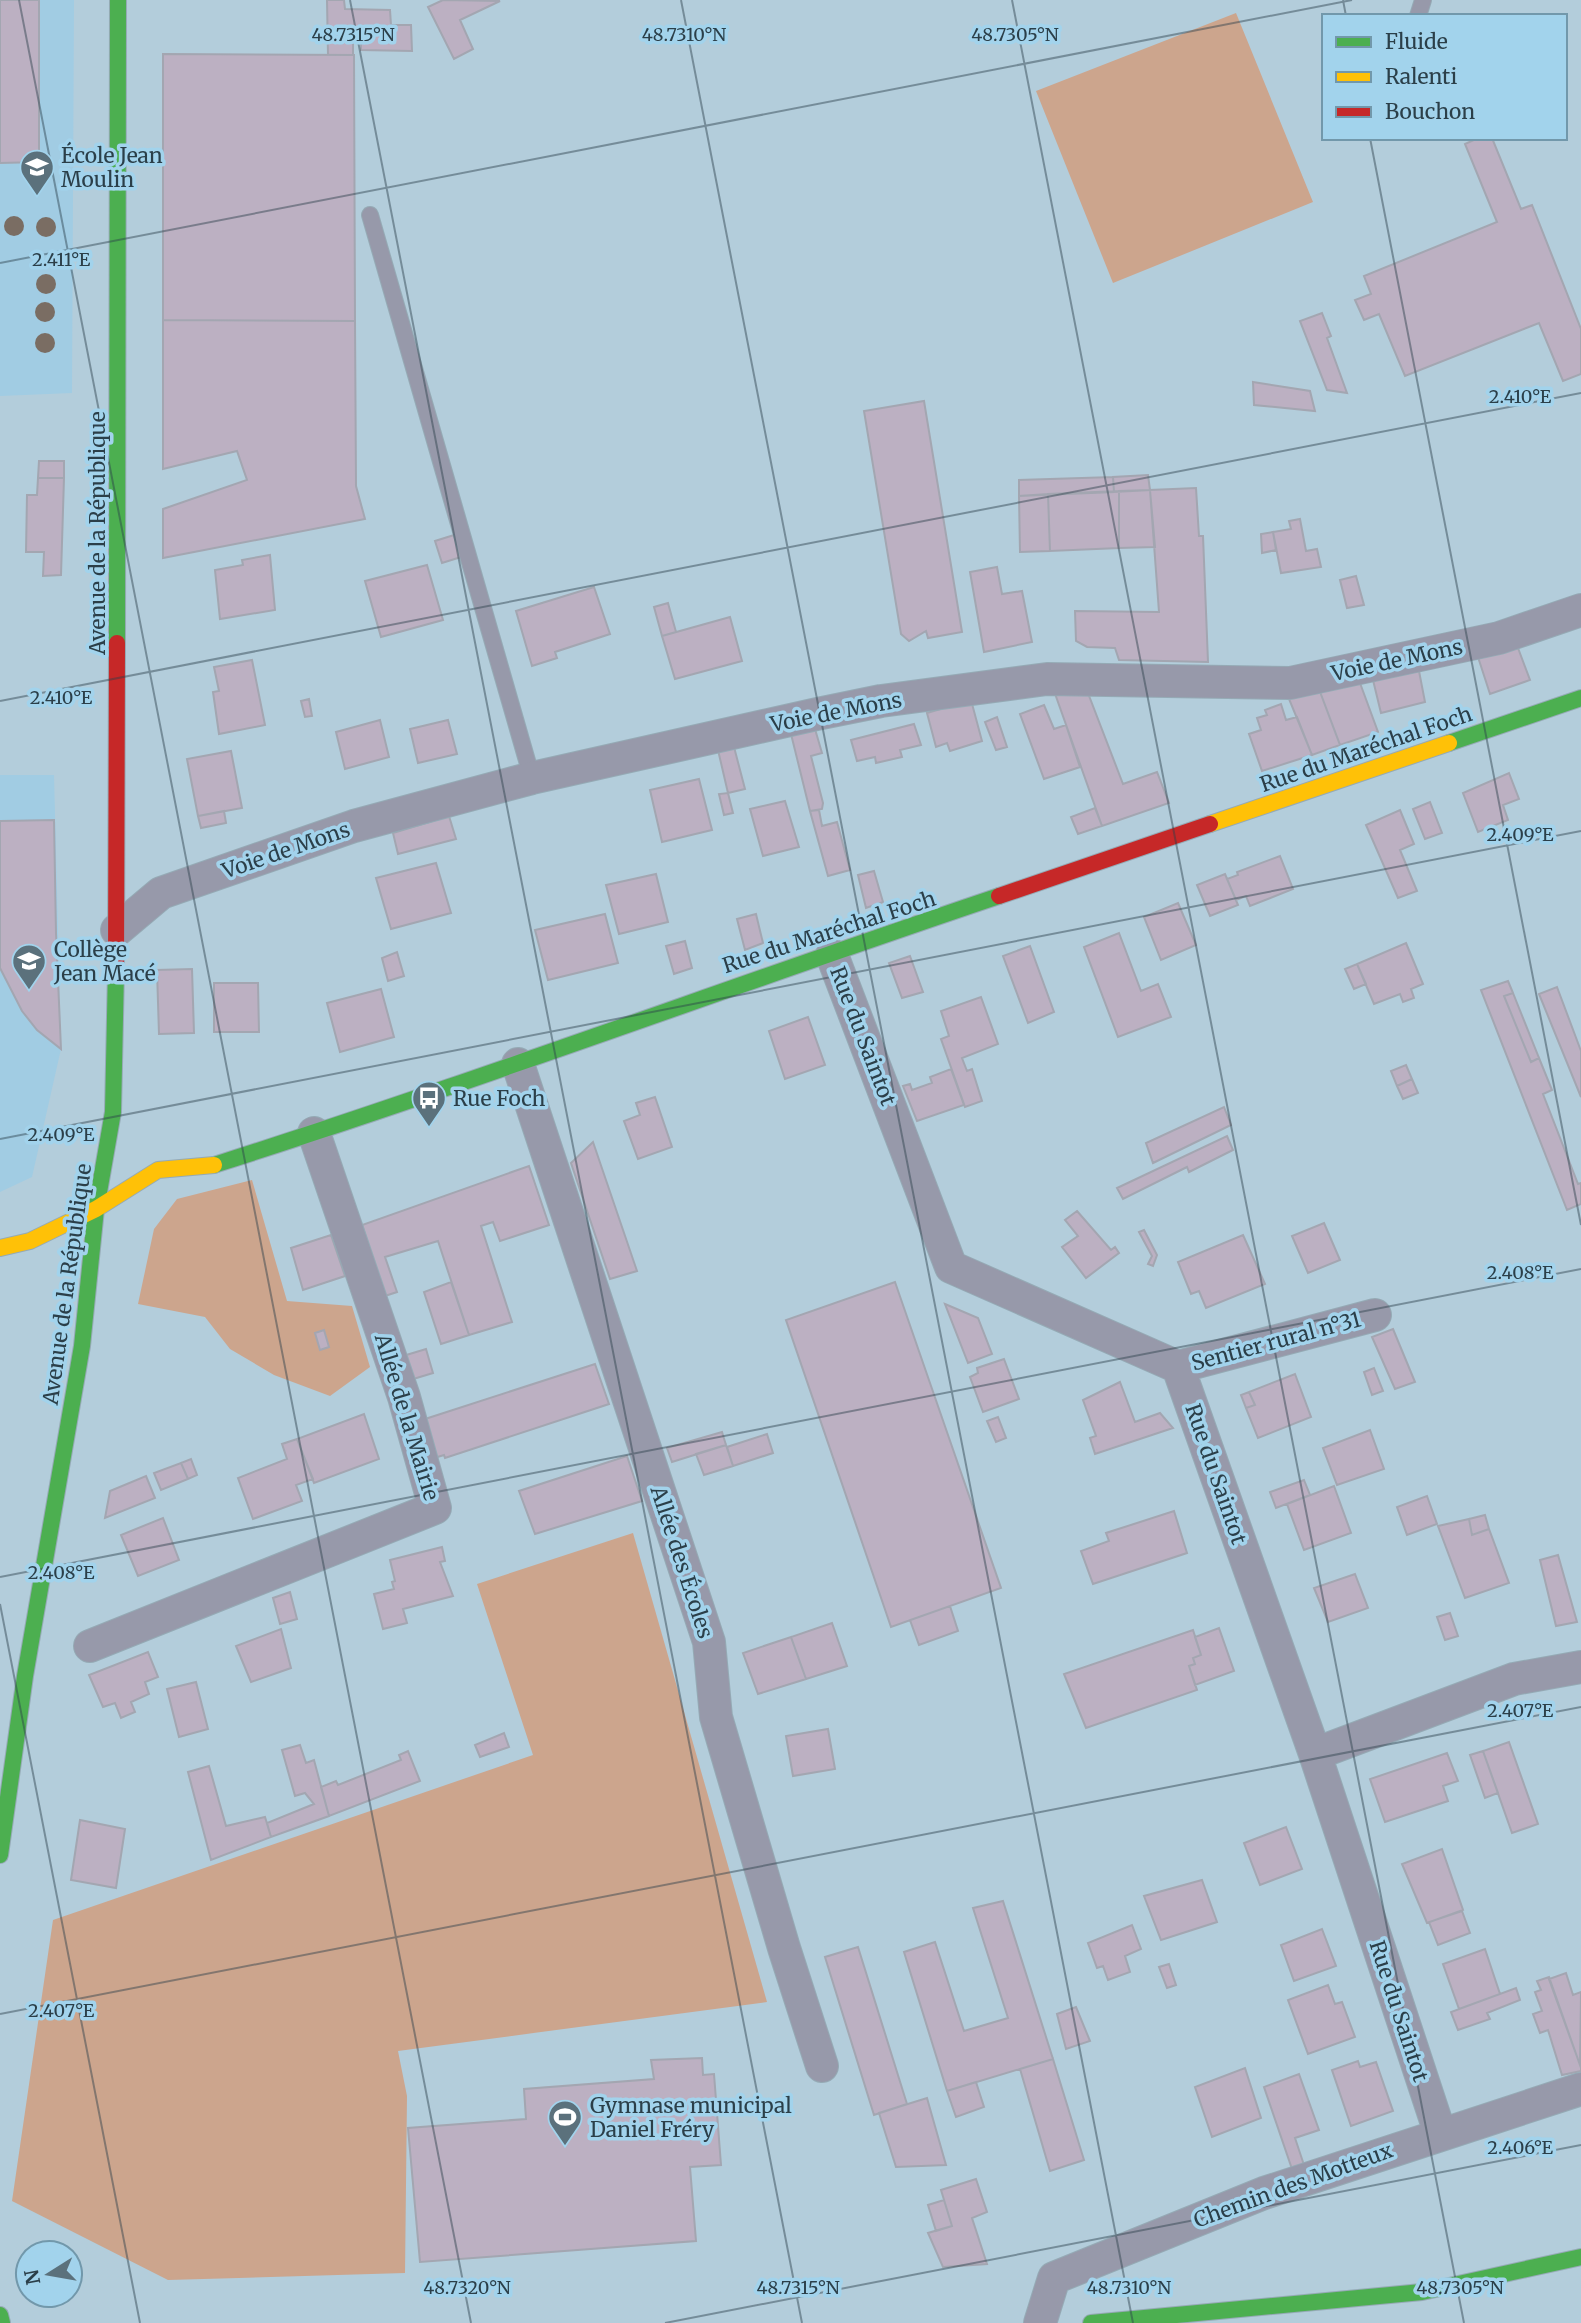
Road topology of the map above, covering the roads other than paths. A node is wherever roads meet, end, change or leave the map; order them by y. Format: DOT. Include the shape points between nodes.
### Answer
graph roads {
  1 [pos="118,0"];
  2 [pos="370,215"];
  3 [pos="1581,610"];
  4 [pos="1581,698"];
  5 [pos="532,778"];
  6 [pos="117,930"];
  7 [pos="831,955"];
  8 [pos="518,1064"];
  9 [pos="314,1133"];
  10 [pos="96,1209"];
  11 [pos="0,1248"];
  12 [pos="1375,1315"];
  13 [pos="1178,1367"];
  14 [pos="90,1646"];
  15 [pos="1581,1667"];
  16 [pos="1315,1754"];
  17 [pos="0,1855"];
  18 [pos="822,2066"];
  19 [pos="1581,2089"];
  20 [pos="1440,2133"];
  21 [pos="1581,2257"];
  22 [pos="0,2315"];
  23 [pos="1204,2318"];
  24 [pos="2,2323"];
  25 [pos="1040,2323"];
  26 [pos="1091,2323"];
  1 -- 6 [label="main road, Avenue de la République"];
  2 -- 5 [label="lane"];
  3 -- 5 [label="street, Voie de Mons" via="1499,638 1290,683 1047,679 881,701"];
  4 -- 7 [label="main road, Rue du Maréchal Foch"];
  5 -- 6 [label="street, Voie de Mons" via="354,826 161,893"];
  6 -- 10 [label="main road, Avenue de la République" via="113,1112"];
  7 -- 8 [label="main road, Rue du Maréchal Foch"];
  7 -- 13 [label="street, Rue du Saintot" via="951,1267"];
  8 -- 9 [label="main road, Rue du Maréchal Foch"];
  8 -- 18 [label="street, Allée des Écoles" via="709,1642 716,1717"];
  9 -- 10 [label="main road, Rue du Maréchal Foch" via="213,1165 158,1170"];
  9 -- 14 [label="street, Allée de la Mairie" via="404,1397 435,1508"];
  10 -- 11 [label="main road, Rue du Maréchal Foch" via="30,1241"];
  10 -- 17 [label="main road, Avenue de la République" via="82,1346 19,1677"];
  12 -- 13 [label="street, Sentier rural n°31"];
  13 -- 16 [label="street, Rue du Saintot"];
  15 -- 16 [label="street" via="1514,1679"];
  16 -- 20 [label="street, Rue du Saintot"];
  19 -- 20 [label="street, Chemin des Motteux"];
  20 -- 25 [label="street, Chemin des Motteux" via="1264,2193 1054,2278"];
  21 -- 23 [label="main road" via="1422,2292"];
  22 -- 24 [label="main road"];
  23 -- 26 [label="main road"];
}
